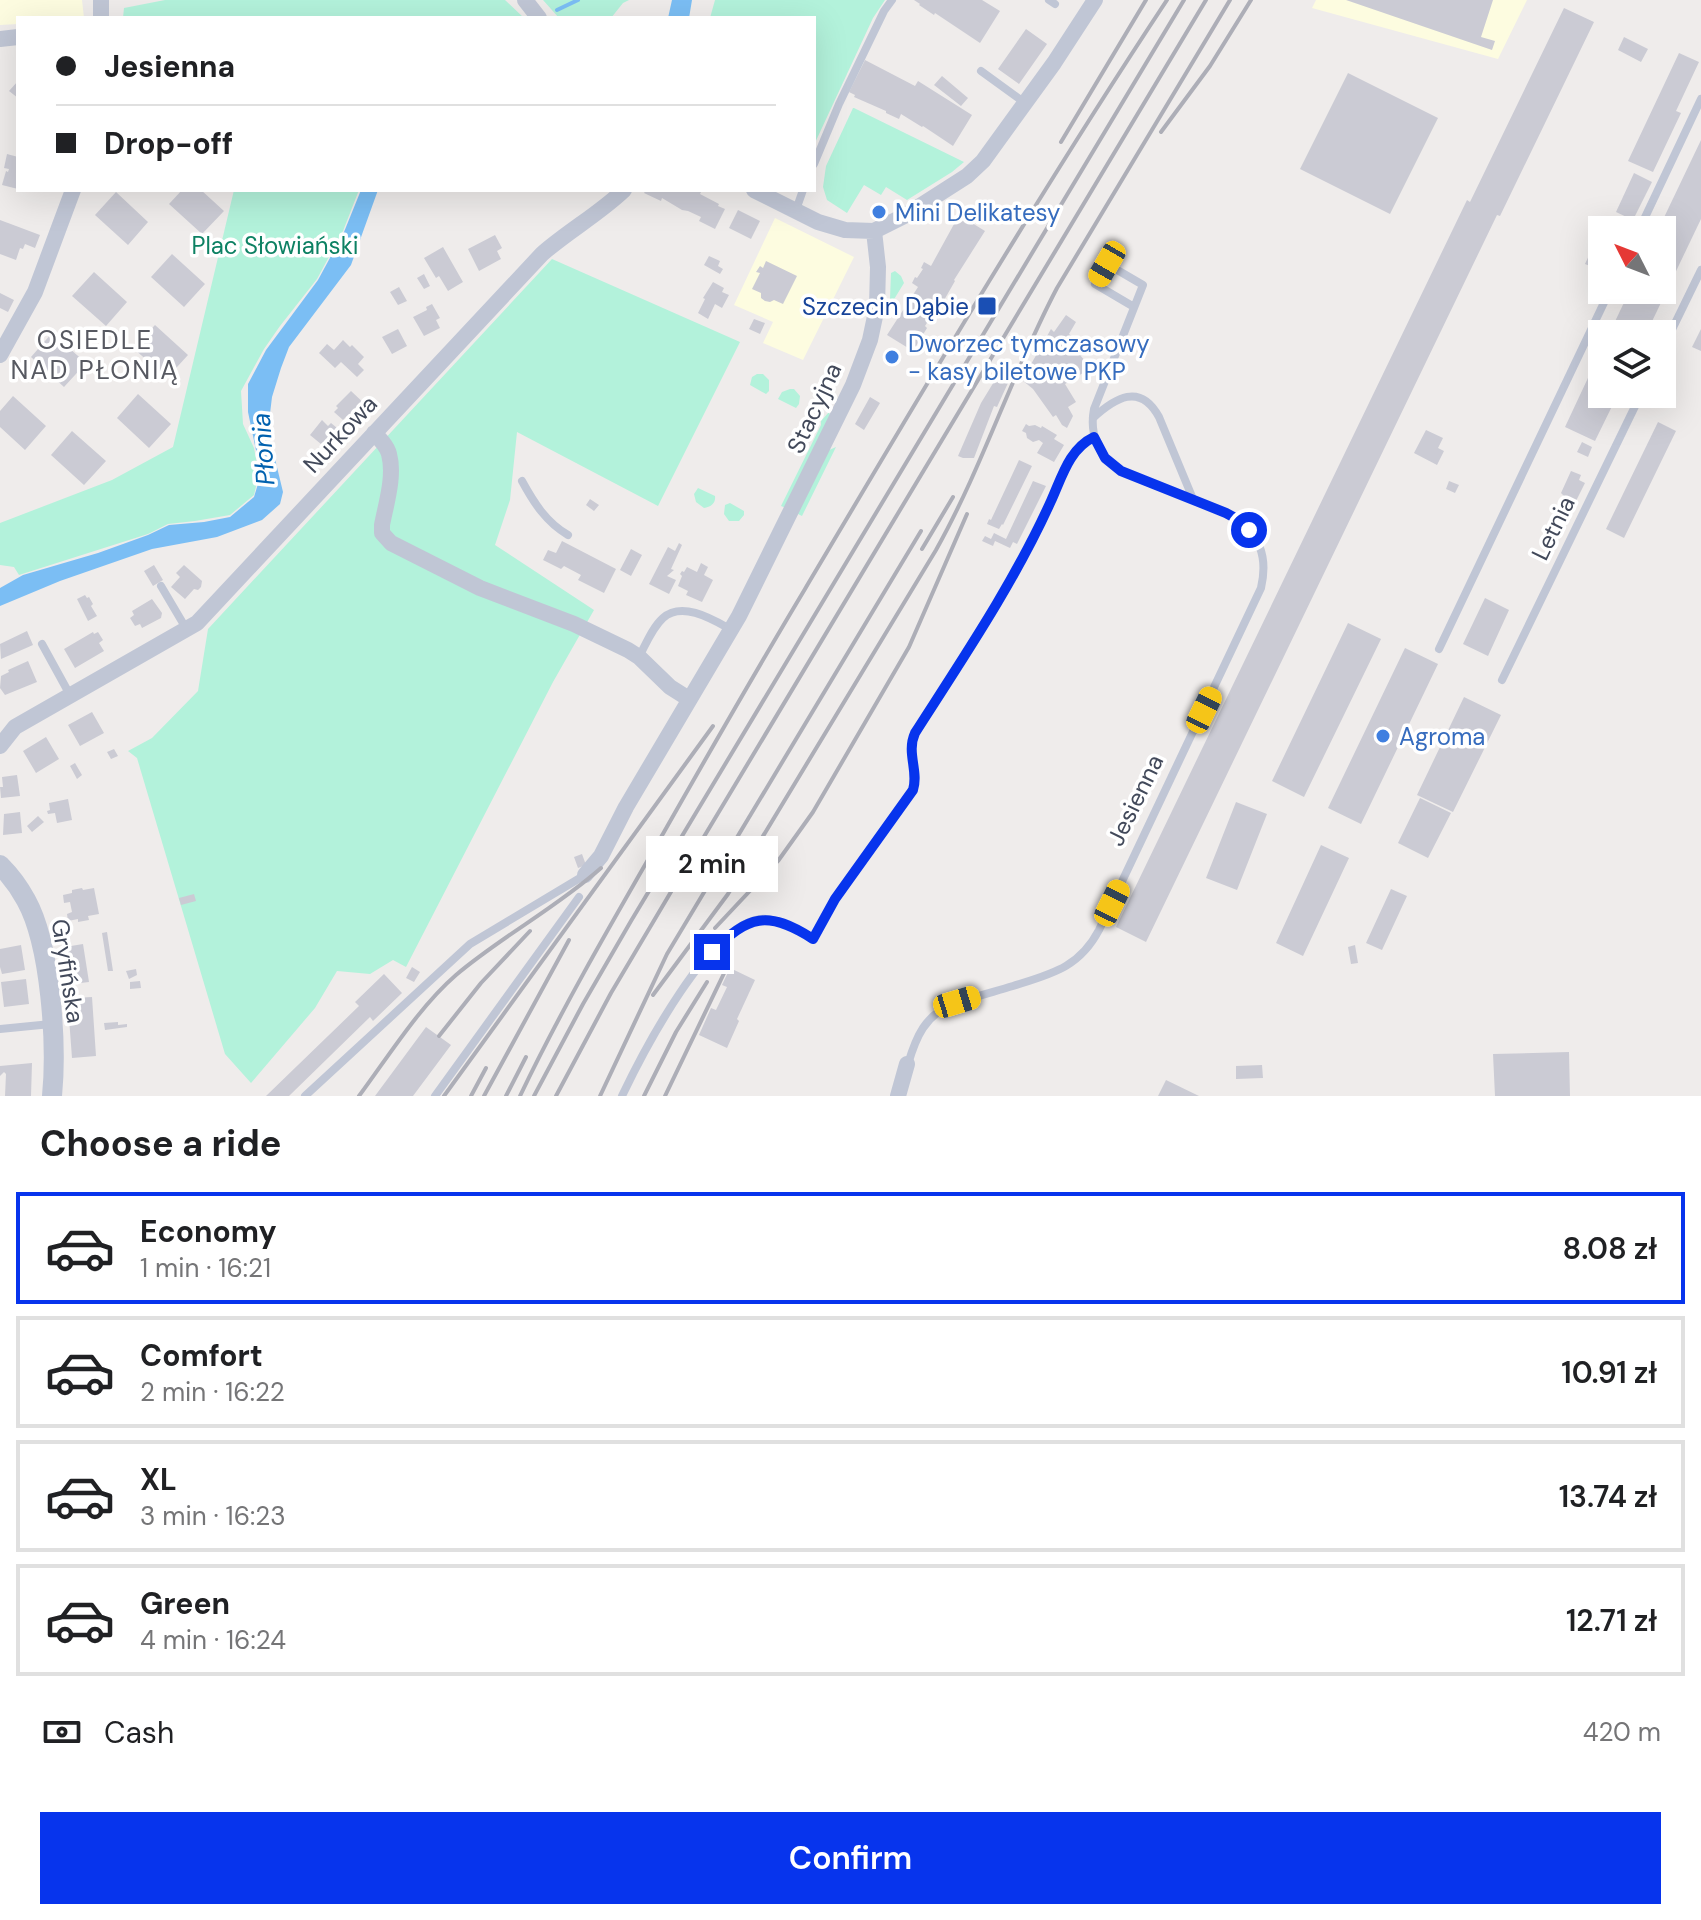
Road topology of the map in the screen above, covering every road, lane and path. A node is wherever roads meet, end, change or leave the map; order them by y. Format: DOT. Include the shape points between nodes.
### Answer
graph roads {
  1 [pos="525,0"];
  2 [pos="892,0"];
  3 [pos="1095,0"];
  4 [pos="537,16"];
  5 [pos="981,71"];
  6 [pos="1701,99"];
  7 [pos="1025,103"];
  8 [pos="816,159"];
  9 [pos="72,192"];
  10 [pos="622,192"];
  11 [pos="758,192"];
  12 [pos="802,192"];
  13 [pos="795,211"];
  14 [pos="1646,216"];
  15 [pos="874,231"];
  16 [pos="1701,270"];
  17 [pos="1603,304"];
  18 [pos="1134,307"];
  19 [pos="1676,321"];
  20 [pos="0,355"];
  21 [pos="1634,408"];
  22 [pos="1093,419"];
  23 [pos="374,433"];
  24 [pos="1094,437"];
  25 [pos="522,481"];
  26 [pos="1193,500"];
  27 [pos="568,535"];
  28 [pos="161,586"];
  29 [pos="730,629"];
  30 [pos="187,630"];
  31 [pos="42,644"];
  32 [pos="1439,649"];
  33 [pos="639,657"];
  34 [pos="1502,680"];
  35 [pos="70,695"];
  36 [pos="689,699"];
  37 [pos="0,746"];
  38 [pos="0,865"];
  39 [pos="585,875"];
  40 [pos="579,897"];
  41 [pos="52,1024"];
  42 [pos="0,1029"];
  43 [pos="907,1064"];
  44 [pos="52,1096"];
  45 [pos="305,1096"];
  46 [pos="435,1096"];
  47 [pos="622,1096"];
  48 [pos="898,1096"];
  1 -- 4 [label="street"];
  2 -- 8 [label="lane"];
  3 -- 7 [label="street"];
  5 -- 7 [label="lane"];
  6 -- 14 [label="lane"];
  7 -- 15 [label="street" via="967,176"];
  9 -- 20 [label="street" via="35,292"];
  10 -- 23 [label="street, Nurkowa" via="542,254"];
  11 -- 13 [label="street"];
  12 -- 13 [label="lane"];
  13 -- 15 [label="street" via="836,228"];
  15 -- 29 [label="street, Stacyjna" via="877,307 863,361"];
  16 -- 19 [label="lane"];
  17 -- 32 [label="lane"];
  18 -- 18 [label="lane" via="1095,284 1107,264 1143,285"];
  18 -- 22 [label="lane"];
  21 -- 34 [label="lane, Letnia"];
  22 -- 24 [label="lane"];
  22 -- 26 [label="lane" via="1123,397 1149,403"];
  23 -- 30 [label="street, Nurkowa"];
  23 -- 33 [label="street" via="389,455 382,533 391,543"];
  24 -- 26 [label="lane, Jesienna" via="1116,468"];
  24 -- 47 [label="lane" via="1071,456 1019,565 915,733 910,750 913,790 835,899 813,939 763,918 729,934 681,991"];
  25 -- 27 [label="lane" via="553,527"];
  26 -- 43 [label="lane, Jesienna" via="1230,515 1249,530 1262,556 1262,584 1097,934 1081,956 1058,971 938,1011 918,1034"];
  28 -- 30 [label="lane"];
  29 -- 33 [label="lane" via="696,612 665,616"];
  29 -- 36 [label="street, Stacyjna"];
  30 -- 35 [label="street, Nurkowa"];
  31 -- 35 [label="lane"];
  33 -- 36 [label="street"];
  35 -- 37 [label="street, Nurkowa" via="15,727"];
  36 -- 39 [label="street, Stacyjna" via="601,856"];
  38 -- 41 [label="street, Gryfińska" via="27,900 38,930"];
  39 -- 45 [label="lane" via="470,944"];
  40 -- 46 [label="lane"];
  41 -- 42 [label="lane"];
  41 -- 44 [label="street, Gryfińska"];
  43 -- 48 [label="street, Jesienna"];
}
